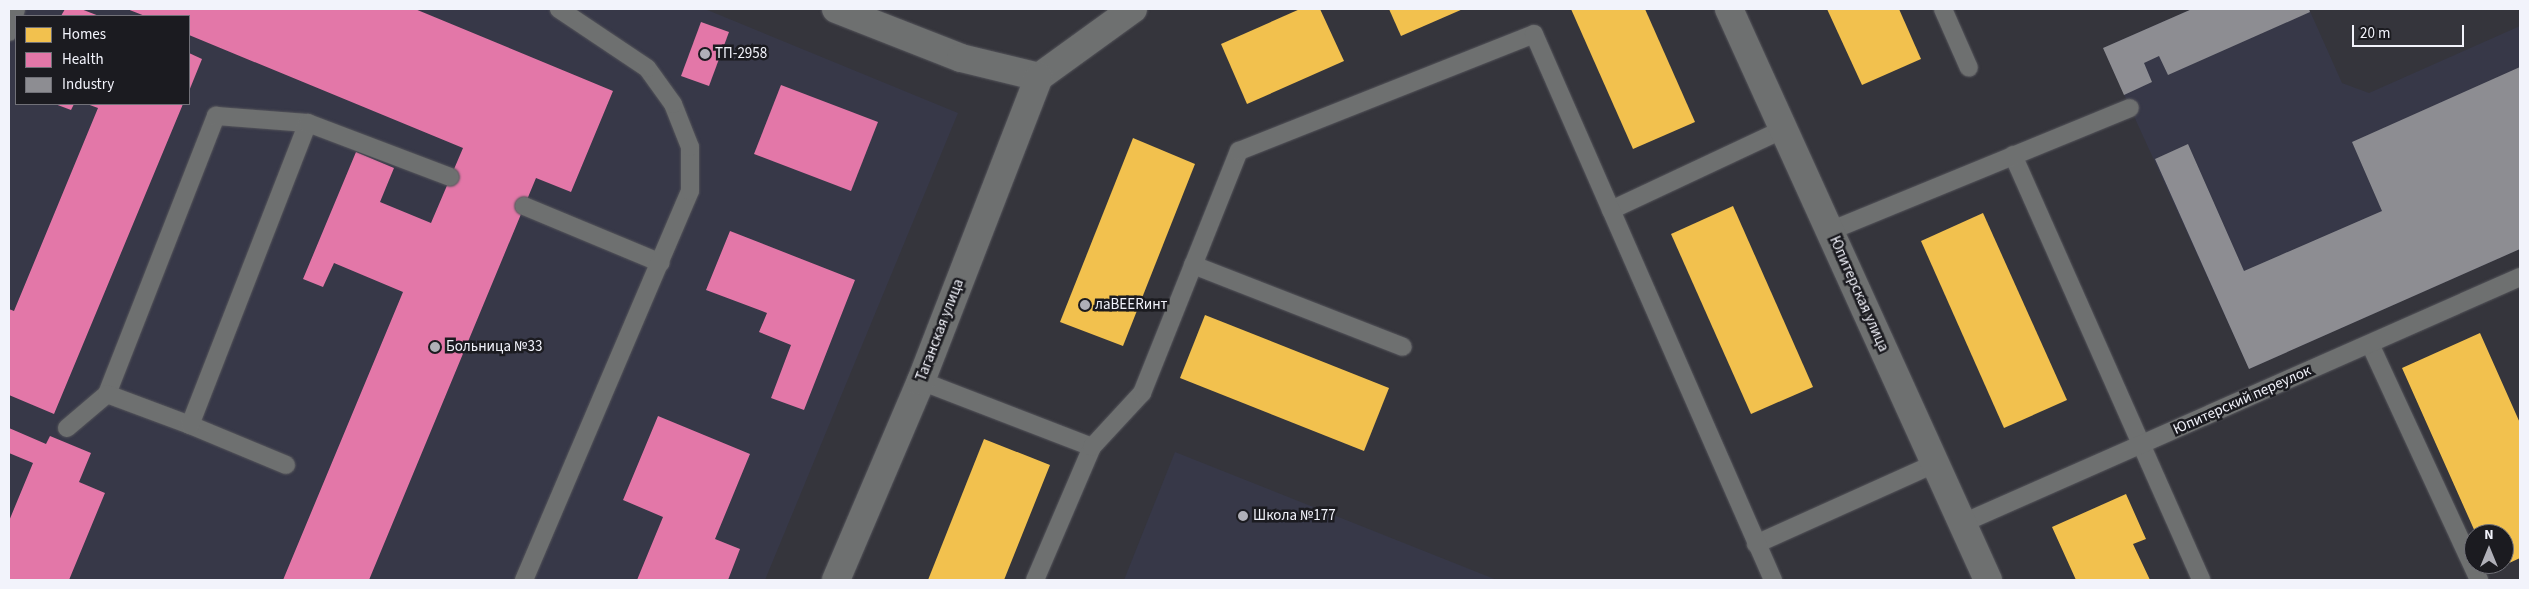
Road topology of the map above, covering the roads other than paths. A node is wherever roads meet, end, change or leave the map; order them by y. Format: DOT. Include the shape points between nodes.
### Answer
graph roads {
  1 [pos="16,9"];
  2 [pos="559,9"];
  3 [pos="836,9"];
  4 [pos="1134,9"];
  5 [pos="1729,9"];
  6 [pos="1943,9"];
  7 [pos="870,16"];
  8 [pos="9,32"];
  9 [pos="1969,68"];
  10 [pos="1039,77"];
  11 [pos="2130,108"];
  12 [pos="308,123"];
  13 [pos="1784,129"];
  14 [pos="2013,155"];
  15 [pos="450,177"];
  16 [pos="524,206"];
  17 [pos="1611,210"];
  18 [pos="1830,231"];
  19 [pos="661,263"];
  20 [pos="1193,265"];
  21 [pos="2520,278"];
  22 [pos="2370,344"];
  23 [pos="1404,347"];
  24 [pos="921,381"];
  25 [pos="107,394"];
  26 [pos="190,425"];
  27 [pos="67,428"];
  28 [pos="2141,445"];
  29 [pos="1092,447"];
  30 [pos="1936,463"];
  31 [pos="286,465"];
  32 [pos="1963,523"];
  33 [pos="1756,544"];
  34 [pos="524,580"];
  35 [pos="836,580"];
  36 [pos="1034,580"];
  37 [pos="1772,580"];
  38 [pos="1988,580"];
  39 [pos="2201,580"];
  40 [pos="2479,580"];
  1 -- 8 [label="lane"];
  2 -- 19 [label="lane" via="647,68 673,104 690,147 690,190"];
  3 -- 7 [label="street"];
  4 -- 10 [label="street"];
  5 -- 13 [label="street, Юпитерская улица"];
  6 -- 9 [label="lane"];
  7 -- 10 [label="street" via="961,58"];
  10 -- 24 [label="street, Таганская улица"];
  11 -- 14 [label="lane"];
  12 -- 15 [label="lane"];
  12 -- 25 [label="lane" via="216,116"];
  12 -- 26 [label="lane"];
  13 -- 17 [label="lane"];
  13 -- 18 [label="street, Юпитерская улица"];
  14 -- 18 [label="lane"];
  14 -- 28 [label="lane"];
  16 -- 19 [label="lane"];
  17 -- 20 [label="lane" via="1534,34 1240,151"];
  17 -- 33 [label="lane"];
  18 -- 30 [label="street, Юпитерская улица"];
  19 -- 34 [label="lane"];
  20 -- 23 [label="lane"];
  20 -- 29 [label="lane" via="1142,392"];
  21 -- 22 [label="lane, Юпитерский переулок"];
  22 -- 28 [label="lane, Юпитерский переулок"];
  22 -- 40 [label="lane"];
  24 -- 29 [label="lane"];
  24 -- 35 [label="street, Таганская улица"];
  25 -- 26 [label="lane"];
  25 -- 27 [label="lane"];
  26 -- 31 [label="lane"];
  28 -- 32 [label="lane, Юпитерский переулок"];
  28 -- 39 [label="lane"];
  29 -- 36 [label="lane"];
  30 -- 32 [label="street, Юпитерская улица"];
  30 -- 33 [label="lane"];
  32 -- 38 [label="street, Юпитерская улица"];
  33 -- 37 [label="lane"];
}
